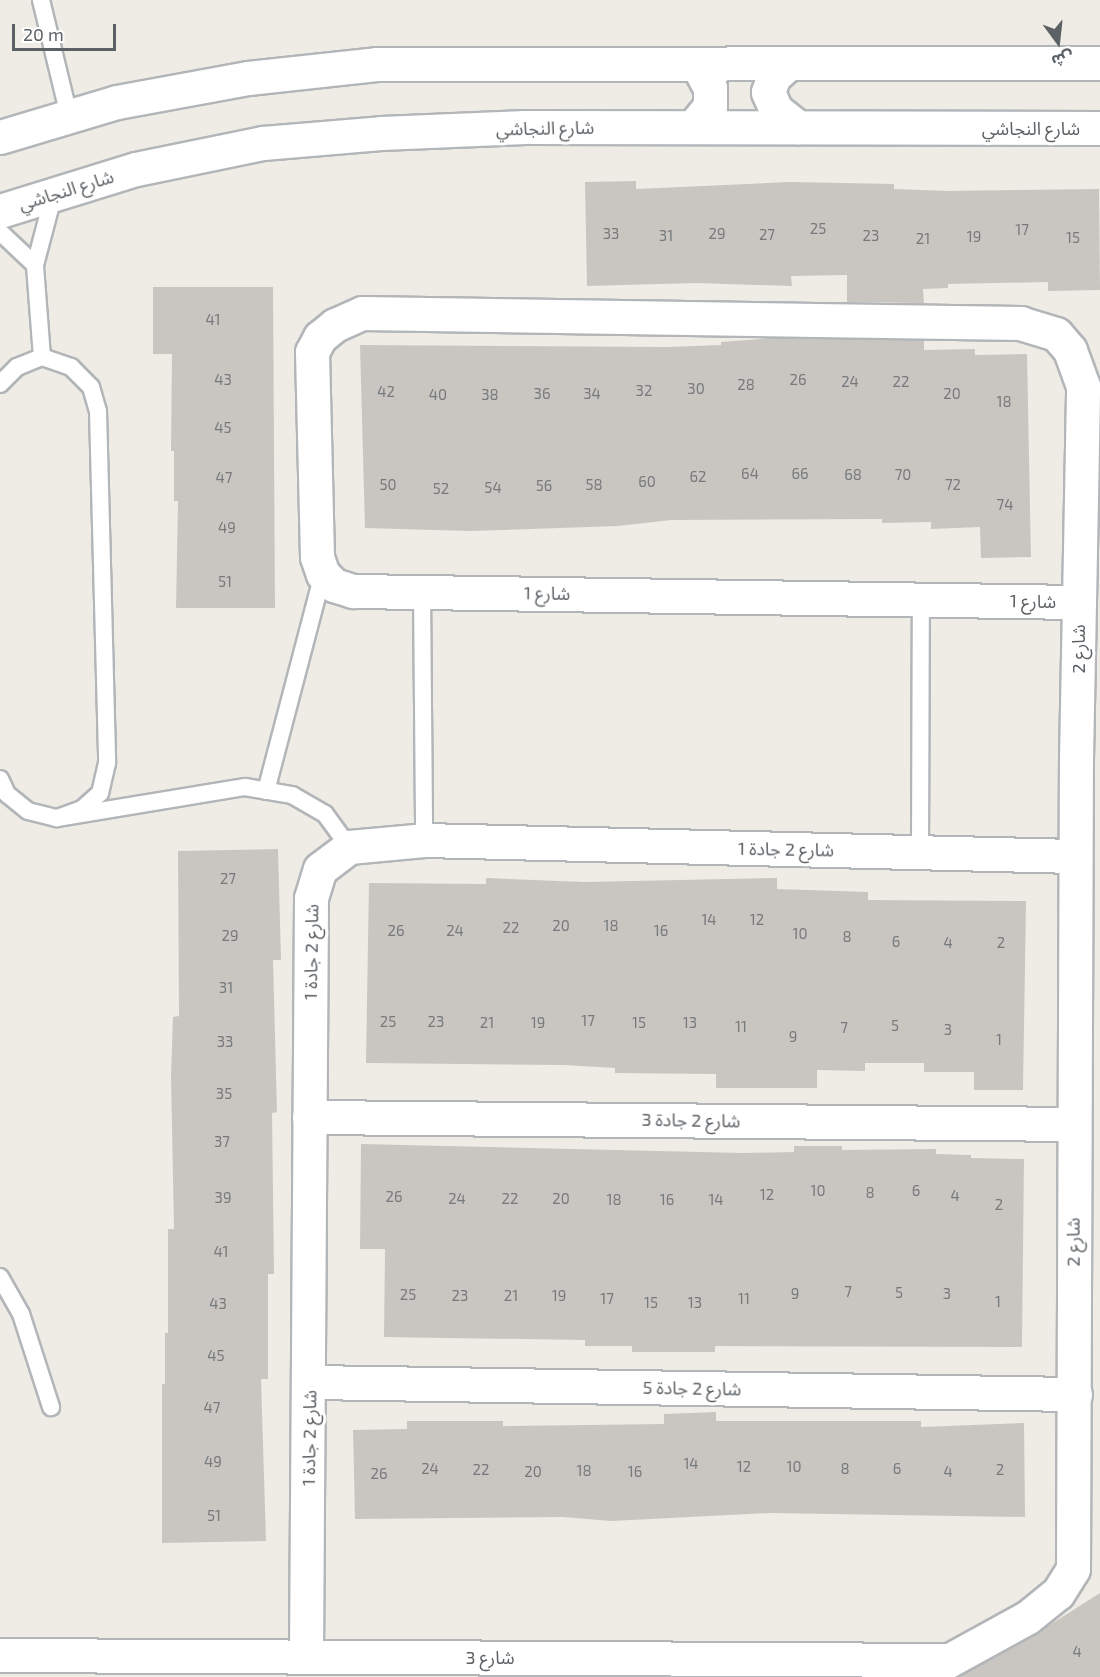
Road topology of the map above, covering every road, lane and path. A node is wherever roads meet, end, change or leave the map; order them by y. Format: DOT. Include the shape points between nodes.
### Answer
graph roads {
  1 [pos="41,0"];
  2 [pos="1100,63"];
  3 [pos="697,64"];
  4 [pos="788,64"];
  5 [pos="69,116"];
  6 [pos="693,127"];
  7 [pos="798,127"];
  8 [pos="1100,128"];
  9 [pos="0,137"];
  10 [pos="54,193"];
  11 [pos="0,211"];
  12 [pos="0,232"];
  13 [pos="35,265"];
  14 [pos="42,357"];
  15 [pos="0,384"];
  16 [pos="323,574"];
  17 [pos="422,591"];
  18 [pos="921,599"];
  19 [pos="1079,602"];
  20 [pos="1089,696"];
  21 [pos="1088,758"];
  22 [pos="0,779"];
  23 [pos="266,791"];
  24 [pos="57,818"];
  25 [pos="424,840"];
  26 [pos="349,847"];
  27 [pos="920,852"];
  28 [pos="1075,856"];
  29 [pos="309,1116"];
  30 [pos="1073,1124"];
  31 [pos="1086,1261"];
  32 [pos="0,1277"];
  33 [pos="310,1382"];
  34 [pos="1075,1394"];
  35 [pos="51,1407"];
  36 [pos="1087,1538"];
  37 [pos="0,1655"];
  38 [pos="306,1655"];
  39 [pos="947,1660"];
  40 [pos="919,1677"];
  1 -- 5 [label="lane"];
  2 -- 4 [label="street"];
  3 -- 4 [label="street"];
  3 -- 5 [label="street" via="376,64 248,78 117,102"];
  3 -- 6 [label="street" via="710,88 710,106"];
  4 -- 7 [label="street" via="774,76 768,92 776,110"];
  5 -- 9 [label="street"];
  6 -- 7 [label="street, شارع النجاشي"];
  6 -- 10 [label="street, شارع النجاشي" via="525,127 263,143 136,169"];
  7 -- 8 [label="street, شارع النجاشي"];
  10 -- 11 [label="street, شارع النجاشي"];
  10 -- 13 [label="lane"];
  12 -- 13 [label="lane"];
  13 -- 14 [label="lane"];
  14 -- 15 [label="lane" via="17,367"];
  14 -- 24 [label="lane" via="71,368 91,387 98,411 107,764 100,792 82,809"];
  16 -- 17 [label="street, شارع 1" via="334,585 353,591"];
  16 -- 19 [label="street, شارع 1" via="317,557 312,352 320,337 334,325 362,313 1021,323 1056,334 1070,350 1083,386"];
  16 -- 23 [label="lane"];
  17 -- 18 [label="street, شارع 1"];
  17 -- 25 [label="lane"];
  18 -- 19 [label="street, شارع 1"];
  18 -- 27 [label="lane"];
  19 -- 20 [label="street, شارع 2"];
  20 -- 21 [label="street, شارع 2"];
  21 -- 28 [label="street, شارع 2"];
  22 -- 24 [label="lane" via="7,794 28,811"];
  23 -- 24 [label="lane" via="245,787"];
  23 -- 26 [label="lane" via="292,795 325,814"];
  25 -- 26 [label="street, شارع 2 جادة 1"];
  25 -- 27 [label="street, شارع 2 جادة 1"];
  26 -- 29 [label="street, شارع 2 جادة 1" via="320,869 311,898"];
  27 -- 28 [label="street, شارع 2 جادة 1"];
  28 -- 30 [label="street, شارع 2"];
  29 -- 30 [label="street, شارع 2 جادة 3"];
  29 -- 33 [label="street, شارع 2 جادة 1"];
  30 -- 31 [label="street, شارع 2"];
  31 -- 34 [label="street, شارع 2"];
  32 -- 35 [label="lane" via="21,1314"];
  33 -- 34 [label="street, شارع 2 جادة 5"];
  33 -- 38 [label="street, شارع 2 جادة 1"];
  34 -- 36 [label="street, شارع 2"];
  36 -- 39 [label="street, شارع 2" via="1058,1593 1028,1617"];
  37 -- 38 [label="street, شارع 3"];
  38 -- 39 [label="street, شارع 3"];
  39 -- 40 [label="street"];
}
